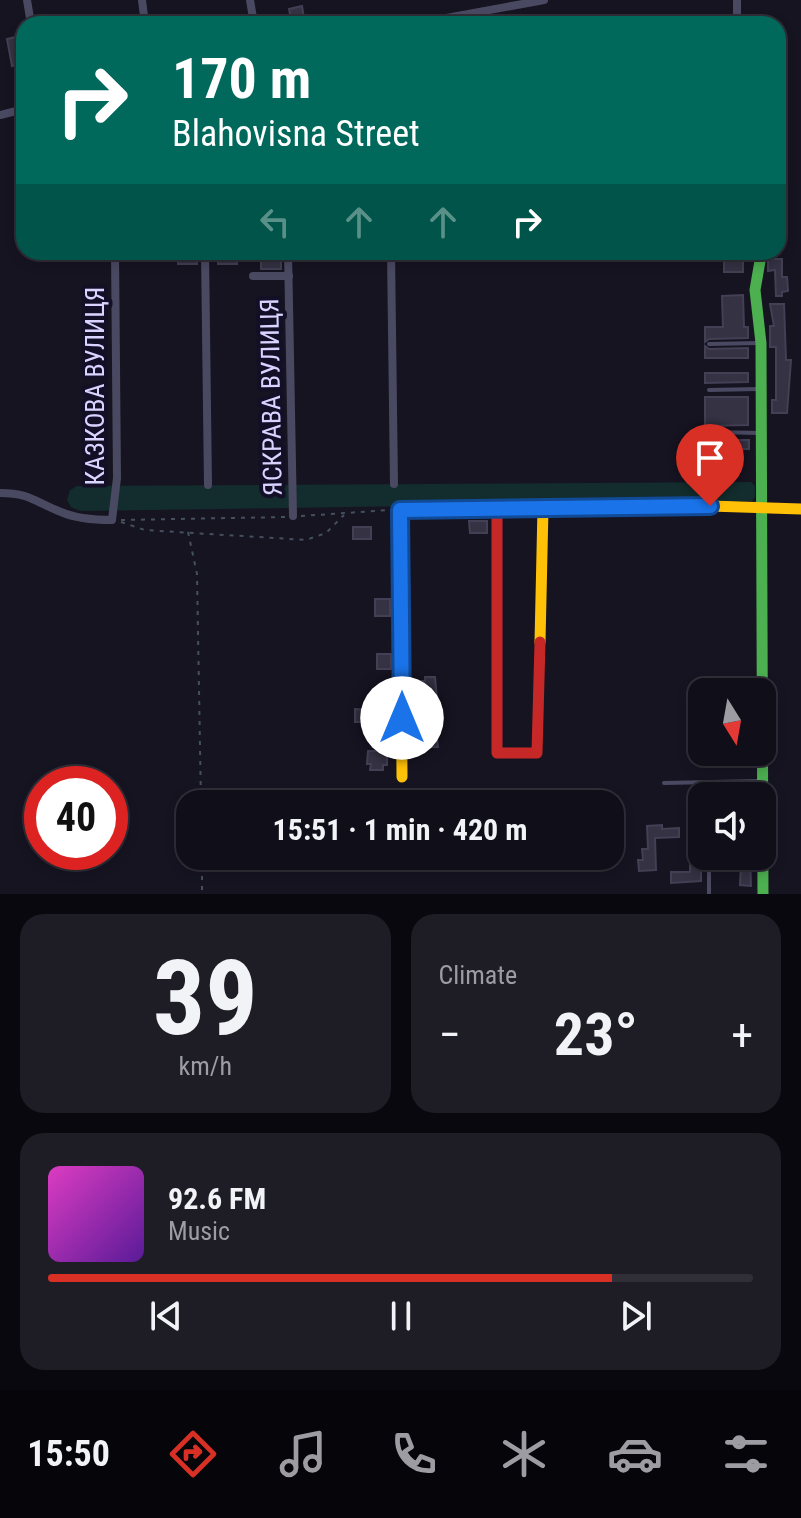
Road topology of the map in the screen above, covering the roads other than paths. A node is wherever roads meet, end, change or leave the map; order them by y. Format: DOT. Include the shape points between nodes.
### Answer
graph roads {
  1 [pos="544,0"];
  2 [pos="486,11"];
  3 [pos="458,16"];
  4 [pos="486,16"];
  5 [pos="115,260"];
  6 [pos="205,260"];
  7 [pos="288,260"];
  8 [pos="391,260"];
  9 [pos="759,260"];
  10 [pos="253,276"];
  11 [pos="289,276"];
  12 [pos="761,343"];
  13 [pos="709,344"];
  14 [pos="761,389"];
  15 [pos="709,390"];
  16 [pos="707,432"];
  17 [pos="762,433"];
  18 [pos="394,484"];
  19 [pos="208,485"];
  20 [pos="0,493"];
  21 [pos="497,508"];
  22 [pos="543,508"];
  23 [pos="763,509"];
  24 [pos="801,509"];
  25 [pos="293,516"];
  26 [pos="402,777"];
  27 [pos="763,781"];
  28 [pos="736,782"];
  29 [pos="664,783"];
  30 [pos="688,783"];
  31 [pos="709,870"];
  32 [pos="709,894"];
  33 [pos="763,894"];
  1 -- 2 [label="street"];
  2 -- 3 [label="street"];
  2 -- 4 [label="street"];
  5 -- 20 [label="street, КАЗКОВА ВУЛИЦЯ" via="117,478 112,520 92,520 20,493"];
  6 -- 19 [label="street"];
  7 -- 11 [label="street, ЯСКРАВА ВУЛИЦЯ"];
  8 -- 18 [label="street"];
  9 -- 12 [label="street" via="755,290"];
  10 -- 11 [label="street, ЯСКРАВА ВУЛИЦЯ"];
  11 -- 25 [label="street, ЯСКРАВА ВУЛИЦЯ"];
  12 -- 13 [label="lane"];
  12 -- 14 [label="street"];
  14 -- 15 [label="lane"];
  14 -- 17 [label="street"];
  16 -- 17 [label="lane"];
  17 -- 23 [label="street"];
  21 -- 22 [label="street"];
  21 -- 22 [label="street" via="497,753 537,753"];
  21 -- 26 [label="street" via="400,510"];
  22 -- 23 [label="street"];
  23 -- 24 [label="street"];
  23 -- 27 [label="street"];
  27 -- 28 [label="lane"];
  27 -- 33 [label="street"];
  29 -- 30 [label="lane"];
  31 -- 32 [label="lane"];
}
